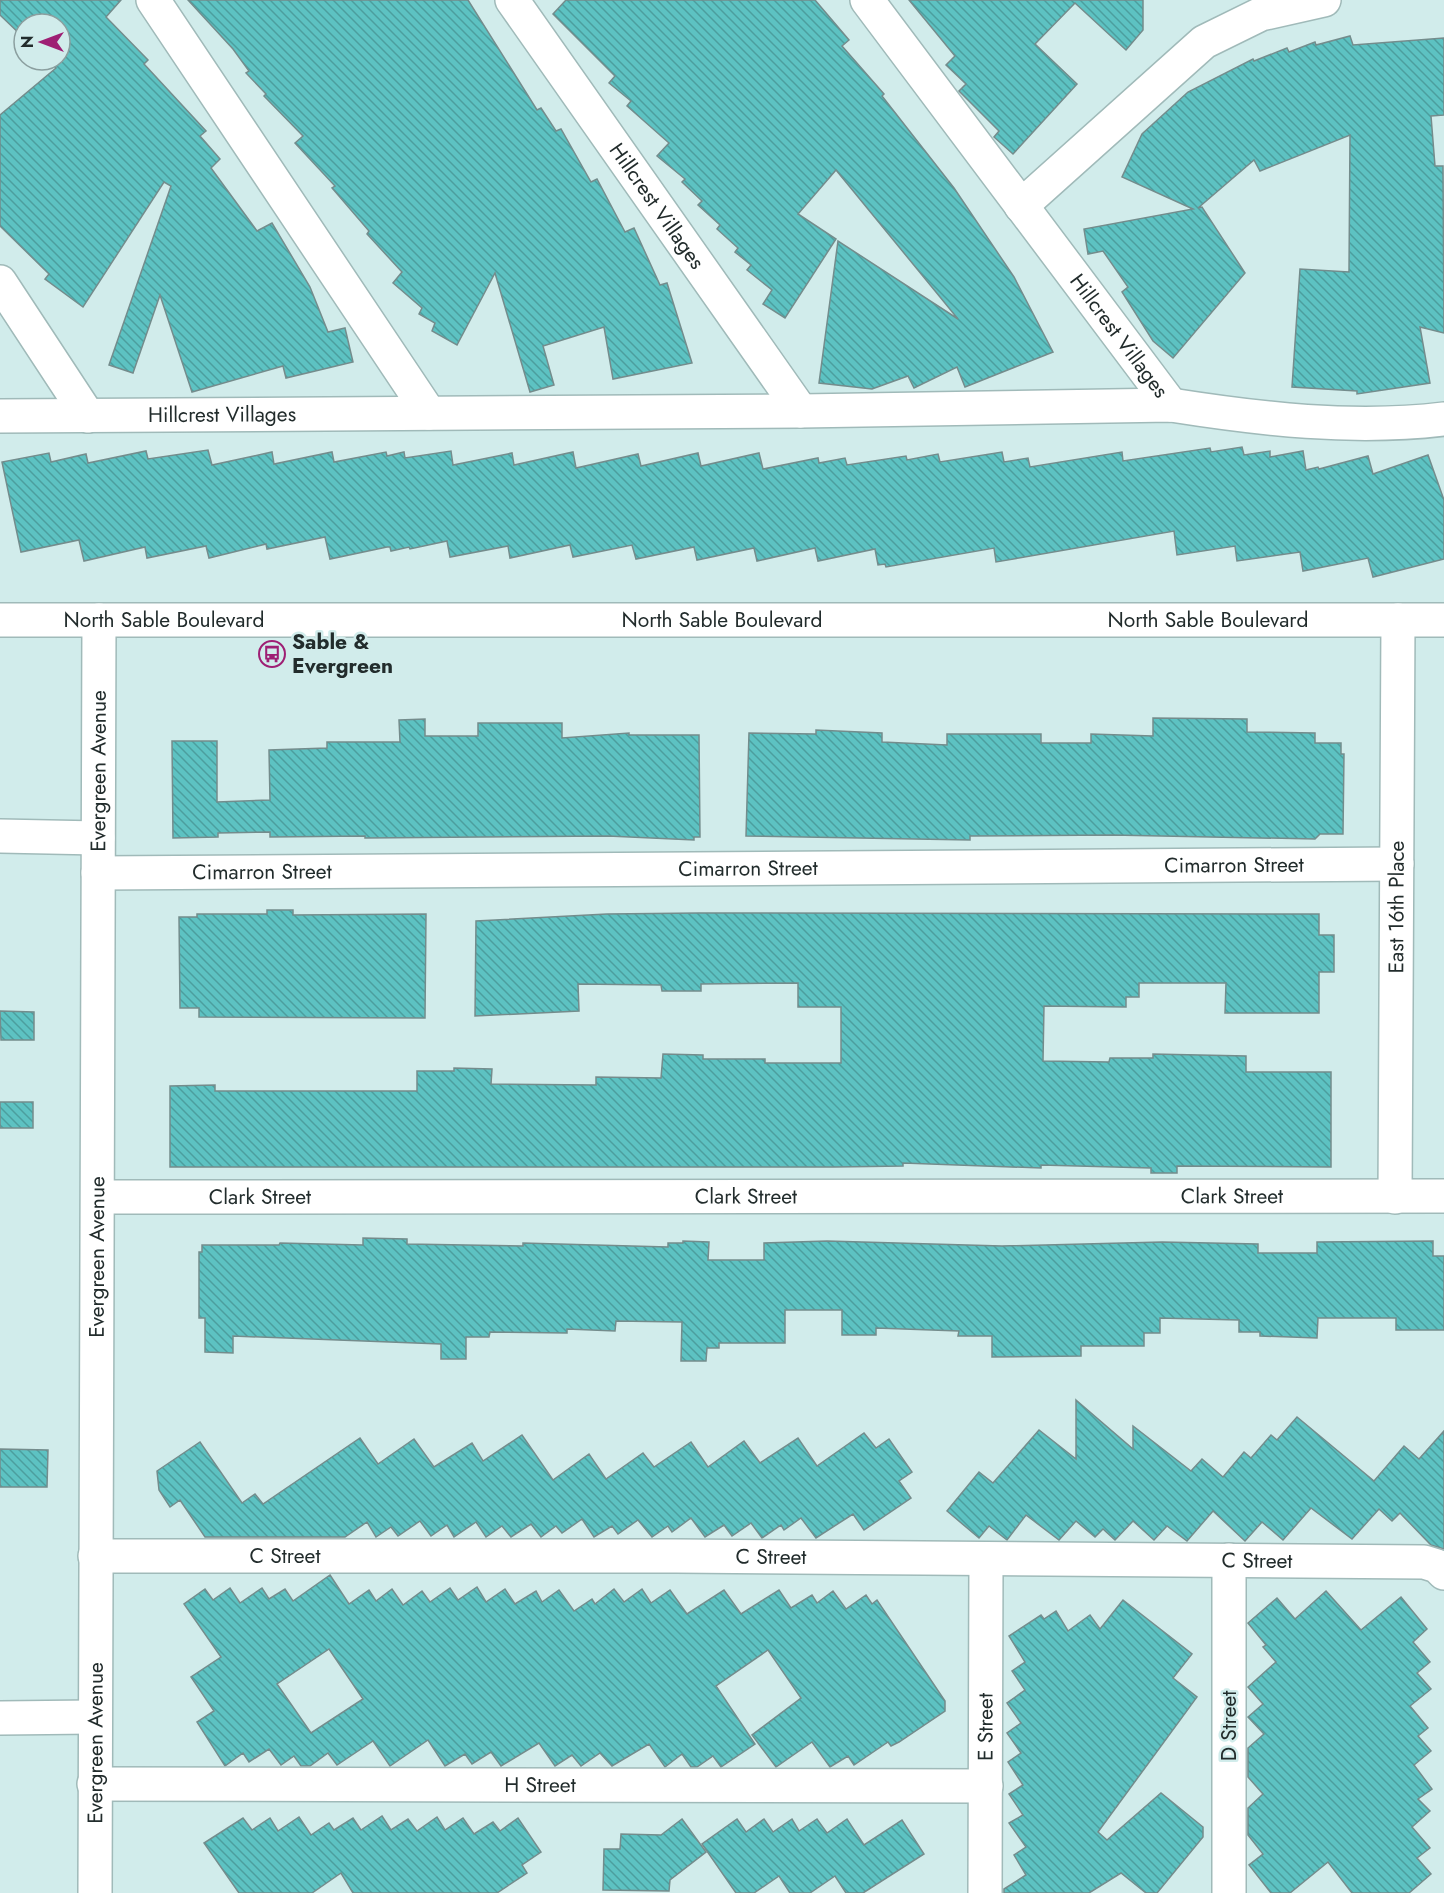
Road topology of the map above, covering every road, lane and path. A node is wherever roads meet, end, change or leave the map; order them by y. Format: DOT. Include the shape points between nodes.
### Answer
graph roads {
  1 [pos="153,0"];
  2 [pos="512,0"];
  3 [pos="867,0"];
  4 [pos="1324,0"];
  5 [pos="1021,206"];
  6 [pos="0,282"];
  7 [pos="1171,405"];
  8 [pos="801,411"];
  9 [pos="429,413"];
  10 [pos="0,416"];
  11 [pos="88,416"];
  12 [pos="1444,419"];
  13 [pos="0,620"];
  14 [pos="99,620"];
  15 [pos="1398,620"];
  16 [pos="1444,620"];
  17 [pos="0,836"];
  18 [pos="98,838"];
  19 [pos="1397,864"];
  20 [pos="98,873"];
  21 [pos="1444,1196"];
  22 [pos="98,1197"];
  23 [pos="1395,1197"];
  24 [pos="95,1556"];
  25 [pos="986,1559"];
  26 [pos="1229,1560"];
  27 [pos="1444,1573"];
  28 [pos="94,1717"];
  29 [pos="0,1718"];
  30 [pos="94,1784"];
  31 [pos="986,1786"];
  32 [pos="95,1893"];
  33 [pos="985,1893"];
  34 [pos="1229,1893"];
  1 -- 9 [label="street"];
  2 -- 8 [label="street, Hillcrest Villages"];
  3 -- 5 [label="street, Hillcrest Villages"];
  4 -- 5 [label="street" via="1261,14 1204,42"];
  5 -- 7 [label="street, Hillcrest Villages"];
  6 -- 11 [label="street"];
  7 -- 8 [label="street, Hillcrest Villages"];
  7 -- 12 [label="street" via="1231,415 1348,424"];
  8 -- 9 [label="street, Hillcrest Villages"];
  9 -- 11 [label="street, Hillcrest Villages"];
  10 -- 11 [label="street, Hillcrest Villages"];
  13 -- 14 [label="street, North Sable Boulevard"];
  14 -- 15 [label="street, North Sable Boulevard"];
  14 -- 18 [label="street, Evergreen Avenue"];
  15 -- 16 [label="street, North Sable Boulevard"];
  15 -- 19 [label="street, East 16th Place"];
  17 -- 18 [label="street"];
  18 -- 20 [label="street, Evergreen Avenue"];
  19 -- 20 [label="street, Cimarron Street"];
  19 -- 23 [label="street, East 16th Place"];
  20 -- 22 [label="street, Evergreen Avenue"];
  21 -- 23 [label="street, Clark Street"];
  22 -- 23 [label="street, Clark Street"];
  22 -- 24 [label="street, Evergreen Avenue"];
  24 -- 25 [label="street, C Street"];
  24 -- 28 [label="street, Evergreen Avenue"];
  25 -- 26 [label="street, C Street"];
  25 -- 31 [label="street, E Street"];
  26 -- 27 [label="street, C Street" via="1424,1562"];
  26 -- 34 [label="street, D Street"];
  28 -- 29 [label="street"];
  28 -- 30 [label="street, Evergreen Avenue"];
  30 -- 31 [label="street, H Street"];
  30 -- 32 [label="street, Evergreen Avenue"];
  31 -- 33 [label="street, E Street"];
}
